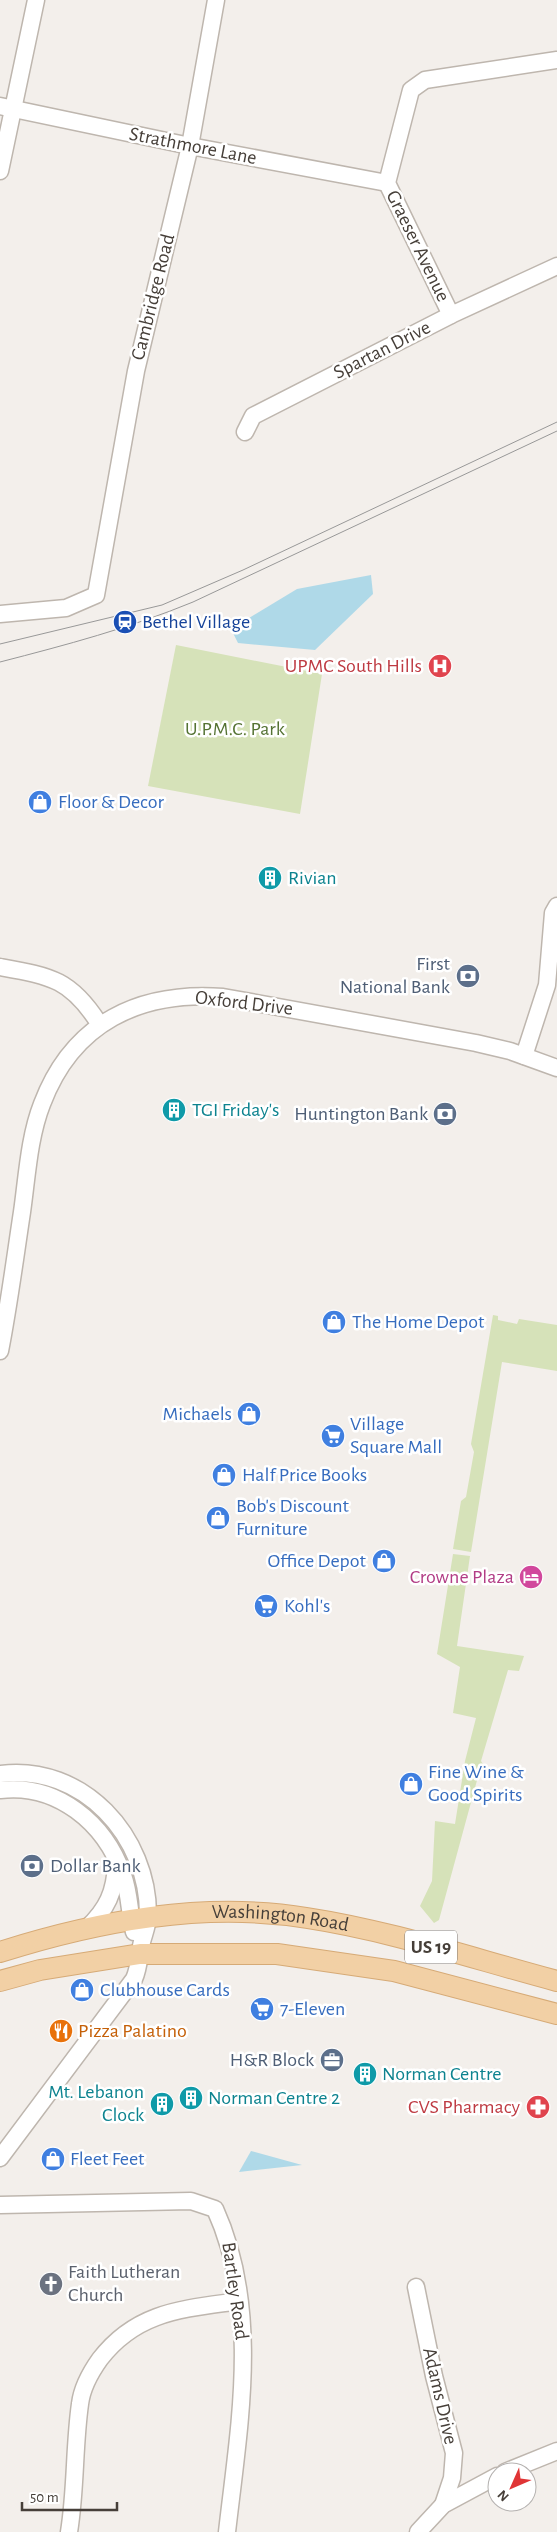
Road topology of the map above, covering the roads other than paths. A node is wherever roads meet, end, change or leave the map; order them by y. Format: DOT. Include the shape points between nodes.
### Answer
graph roads {
  1 [pos="36,0"];
  2 [pos="216,0"];
  3 [pos="557,60"];
  4 [pos="6,108"];
  5 [pos="190,146"];
  6 [pos="0,171"];
  7 [pos="387,183"];
  8 [pos="557,266"];
  9 [pos="451,315"];
  10 [pos="245,432"];
  11 [pos="0,614"];
  12 [pos="557,906"];
  13 [pos="0,967"];
  14 [pos="100,1025"];
  15 [pos="524,1056"];
  16 [pos="557,1068"];
  17 [pos="0,1351"];
  18 [pos="0,1774"];
  19 [pos="0,1790"];
  20 [pos="116,1860"];
  21 [pos="139,1918"];
  22 [pos="86,1928"];
  23 [pos="0,1952"];
  24 [pos="140,1954"];
  25 [pos="0,1981"];
  26 [pos="557,1981"];
  27 [pos="557,2014"];
  28 [pos="0,2158"];
  29 [pos="0,2205"];
  30 [pos="416,2288"];
  31 [pos="239,2301"];
  32 [pos="557,2452"];
  33 [pos="531,2462"];
  34 [pos="487,2481"];
  35 [pos="443,2505"];
  36 [pos="69,2532"];
  37 [pos="227,2532"];
  38 [pos="418,2532"];
  1 -- 4 [label="street"];
  2 -- 5 [label="street, Cambridge Road"];
  3 -- 7 [label="street, Graeser Avenue" via="425,80 411,90"];
  4 -- 5 [label="street, Strathmore Lane"];
  4 -- 6 [label="street"];
  5 -- 7 [label="street, Strathmore Lane"];
  5 -- 11 [label="street, Cambridge Road" via="136,371 96,595 66,608"];
  7 -- 9 [label="street, Graeser Avenue"];
  8 -- 9 [label="street, Spartan Drive"];
  9 -- 10 [label="street, Spartan Drive" via="253,416"];
  12 -- 15 [label="street" via="553,913 547,985"];
  13 -- 14 [label="street" via="48,976 61,982 80,997"];
  14 -- 15 [label="street, Oxford Drive" via="128,1008 150,1001 200,995 476,1043"];
  14 -- 17 [label="street, Oxford Drive" via="62,1065 41,1106"];
  15 -- 16 [label="street, Oxford Drive"];
  18 -- 21 [label="street" via="45,1777 64,1783 97,1802 127,1837 140,1867"];
  19 -- 20 [label="street" via="31,1791 66,1804 98,1828"];
  20 -- 21 [label="street"];
  20 -- 22 [label="street" via="112,1897"];
  21 -- 22 [label="main road, Washington Road / US 19"];
  21 -- 24 [label="street"];
  21 -- 26 [label="main road, Washington Road / US 19" via="214,1912 305,1917 358,1927"];
  22 -- 23 [label="main road, Washington Road / US 19"];
  24 -- 25 [label="main road, Washington Road / US 19" via="40,1970"];
  24 -- 27 [label="main road, Washington Road / US 19" via="276,1954 334,1960 394,1970"];
  24 -- 28 [label="street" via="134,1979"];
  29 -- 31 [label="street, Bartley Road" via="191,2201 215,2209 227,2235"];
  30 -- 35 [label="street, Adams Drive" via="454,2453 452,2478"];
  31 -- 36 [label="street" via="178,2310 140,2324 114,2342 89,2374 80,2402 75,2498"];
  31 -- 37 [label="street, Bartley Road" via="244,2344 241,2414"];
  32 -- 33 [label="street"];
  34 -- 35 [label="street"];
  35 -- 38 [label="street"];
}
